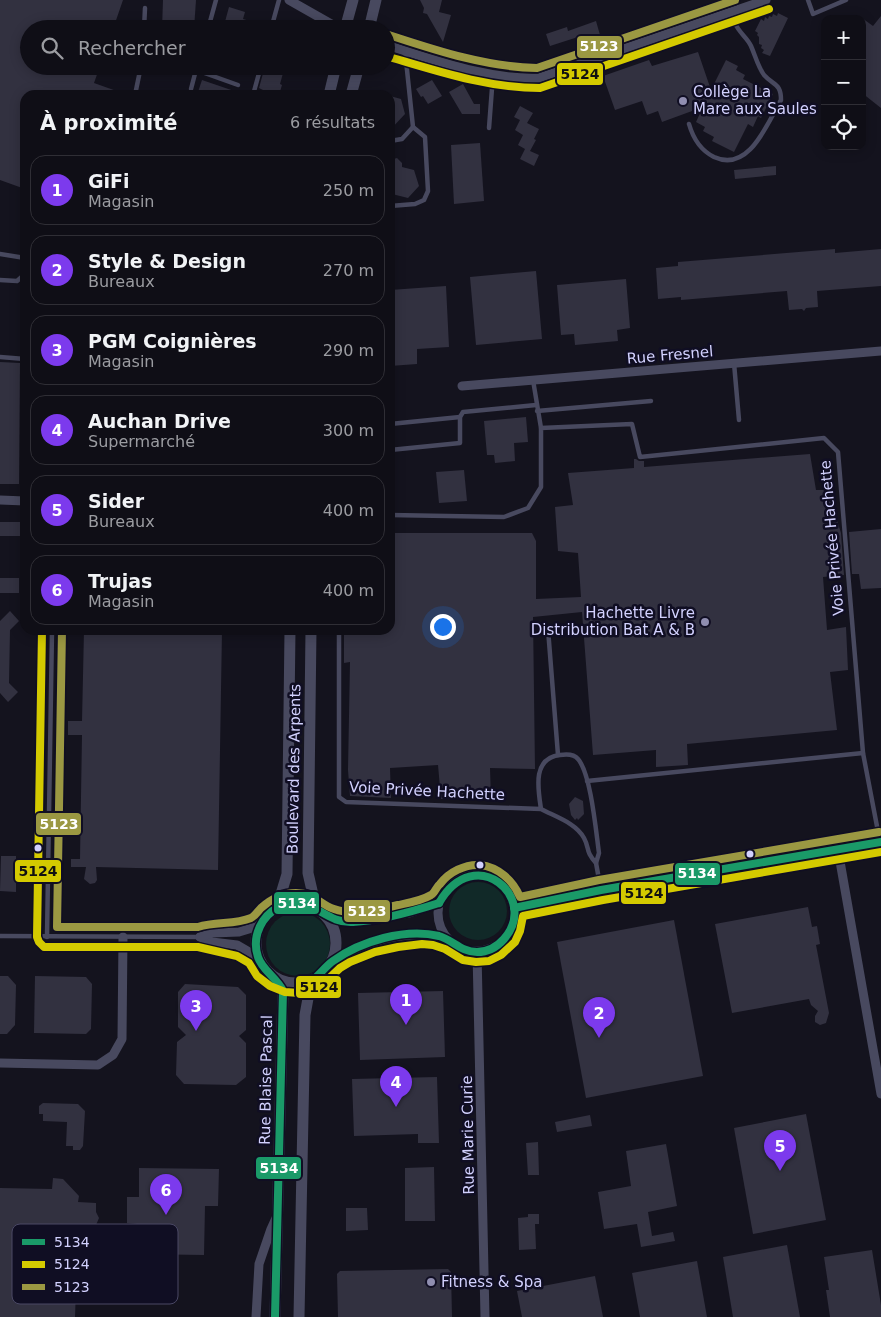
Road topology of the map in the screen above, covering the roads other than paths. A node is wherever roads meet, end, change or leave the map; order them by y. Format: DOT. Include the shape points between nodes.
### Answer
graph roads {
  1 [pos="216,0"];
  2 [pos="279,0"];
  3 [pos="290,0"];
  4 [pos="353,0"];
  5 [pos="376,0"];
  6 [pos="766,0"];
  7 [pos="808,0"];
  8 [pos="846,0"];
  9 [pos="749,6"];
  10 [pos="145,8"];
  11 [pos="144,20"];
  12 [pos="210,20"];
  13 [pos="273,20"];
  14 [pos="324,20"];
  15 [pos="348,20"];
  16 [pos="371,20"];
  17 [pos="735,23"];
  18 [pos="685,28"];
  19 [pos="395,48"];
  20 [pos="404,50"];
  21 [pos="139,75"];
  22 [pos="195,75"];
  23 [pos="214,75"];
  24 [pos="259,75"];
  25 [pos="334,75"];
  26 [pos="357,75"];
  27 [pos="493,75"];
  28 [pos="238,85"];
  29 [pos="136,90"];
  30 [pos="191,90"];
  31 [pos="254,90"];
  32 [pos="330,90"];
  33 [pos="352,90"];
  34 [pos="689,124"];
  35 [pos="413,127"];
  36 [pos="489,128"];
  37 [pos="395,140"];
  38 [pos="395,206"];
  39 [pos="0,254"];
  40 [pos="20,257"];
  41 [pos="20,278"];
  42 [pos="0,280"];
  43 [pos="881,351"];
  44 [pos="2,357"];
  45 [pos="20,359"];
  46 [pos="734,363"];
  47 [pos="533,380"];
  48 [pos="462,386"];
  49 [pos="651,401"];
  50 [pos="536,405"];
  51 [pos="538,411"];
  52 [pos="460,417"];
  53 [pos="739,420"];
  54 [pos="395,424"];
  55 [pos="541,428"];
  56 [pos="395,450"];
  57 [pos="0,500"];
  58 [pos="20,501"];
  59 [pos="395,515"];
  60 [pos="548,630"];
  61 [pos="52,635"];
  62 [pos="290,635"];
  63 [pos="311,635"];
  64 [pos="339,635"];
  65 [pos="863,753"];
  66 [pos="558,755"];
  67 [pos="587,782"];
  68 [pos="541,809"];
  69 [pos="881,842"];
  70 [pos="838,850"];
  71 [pos="596,862"];
  72 [pos="601,890"];
  73 [pos="439,903"];
  74 [pos="277,907"];
  75 [pos="316,908"];
  76 [pos="514,908"];
  77 [pos="326,916"];
  78 [pos="259,926"];
  79 [pos="0,936"];
  80 [pos="47,937"];
  81 [pos="123,937"];
  82 [pos="200,937"];
  83 [pos="447,938"];
  84 [pos="477,952"];
  85 [pos="258,958"];
  86 [pos="332,962"];
  87 [pos="276,978"];
  88 [pos="314,979"];
  89 [pos="0,1063"];
  90 [pos="881,1094"];
  91 [pos="278,1215"];
  92 [pos="256,1317"];
  93 [pos="275,1317"];
  94 [pos="299,1317"];
  95 [pos="485,1317"];
  1 -- 12 [label="lane"];
  2 -- 13 [label="lane"];
  3 -- 14 [label="street"];
  4 -- 15 [label="street"];
  5 -- 16 [label="street"];
  6 -- 9 [label="street"];
  7 -- 8 [label="lane" via="813,14"];
  9 -- 17 [label="lane" via="742,20"];
  9 -- 18 [label="street"];
  10 -- 11 [label="lane"];
  17 -- 18 [label="lane" via="701,35 691,34"];
  17 -- 34 [label="lane" via="750,44 764,74 780,90 780,100 752,149 740,158 720,160 708,154 692,136"];
  18 -- 27 [label="street" via="539,78"];
  19 -- 20 [label="street"];
  20 -- 27 [label="street"];
  20 -- 35 [label="lane"];
  21 -- 29 [label="lane"];
  22 -- 30 [label="lane"];
  23 -- 28 [label="lane"];
  24 -- 31 [label="lane"];
  25 -- 32 [label="street"];
  26 -- 33 [label="street"];
  27 -- 36 [label="lane"];
  35 -- 37 [label="lane" via="402,139"];
  35 -- 38 [label="lane" via="425,137 428,191 424,200 415,204"];
  39 -- 40 [label="lane"];
  41 -- 42 [label="lane"];
  43 -- 46 [label="street, Rue Fresnel"];
  44 -- 45 [label="lane"];
  46 -- 47 [label="street, Rue Fresnel"];
  46 -- 53 [label="lane"];
  47 -- 48 [label="street, Rue Fresnel"];
  47 -- 50 [label="lane"];
  49 -- 51 [label="lane"];
  50 -- 51 [label="lane"];
  50 -- 52 [label="lane" via="463,412"];
  51 -- 55 [label="lane"];
  52 -- 54 [label="lane"];
  52 -- 56 [label="lane" via="460,443"];
  55 -- 59 [label="lane" via="541,487 528,508 504,517"];
  55 -- 65 [label="lane, Voie Privée Hachette" via="632,424 640,456 824,438 838,452"];
  57 -- 58 [label="street"];
  60 -- 66 [label="lane"];
  61 -- 80 [label="lane"];
  62 -- 74 [label="street, Boulevard des Arpents" via="286,874"];
  63 -- 75 [label="street, Boulevard des Arpents" via="308,874"];
  64 -- 68 [label="lane, Voie Privée Hachette" via="339,797 346,802"];
  65 -- 67 [label="lane"];
  65 -- 69 [label="lane"];
  66 -- 67 [label="lane, Voie Privée Hachette" via="573,755 578,759"];
  66 -- 68 [label="lane" via="546,760 540,770"];
  67 -- 71 [label="lane, Voie Privée Hachette" via="599,853"];
  68 -- 71 [label="lane, Voie Privée Hachette" via="579,831 588,855"];
  69 -- 70 [label="street"];
  70 -- 72 [label="street"];
  70 -- 90 [label="street"];
  71 -- 72 [label="lane, Voie Privée Hachette"];
  72 -- 76 [label="street"];
  73 -- 76 [label="street" via="454,882 466,876 479,875 503,885"];
  73 -- 77 [label="street" via="409,913 353,922"];
  73 -- 83 [label="street" via="438,916"];
  74 -- 75 [label="street" via="294,903"];
  74 -- 78 [label="street"];
  75 -- 77 [label="street"];
  76 -- 84 [label="street" via="514,921 501,943 490,950"];
  77 -- 86 [label="street" via="336,943"];
  78 -- 82 [label="street"];
  78 -- 85 [label="street" via="255,946"];
  79 -- 80 [label="lane"];
  80 -- 81 [label="lane"];
  81 -- 82 [label="lane"];
  81 -- 89 [label="street" via="122,1039 113,1055 98,1065"];
  82 -- 85 [label="street" via="237,945"];
  83 -- 84 [label="street" via="460,948"];
  83 -- 86 [label="street" via="421,934 379,940 346,952"];
  84 -- 95 [label="street, Rue Marie Curie"];
  85 -- 87 [label="street"];
  86 -- 88 [label="street"];
  87 -- 88 [label="street" via="289,983"];
  87 -- 91 [label="street, Rue Blaise Pascal" via="283,991"];
  88 -- 94 [label="street" via="305,1014"];
  91 -- 92 [label="street, Rue Blaise Pascal" via="259,1264"];
  91 -- 93 [label="street, Rue Blaise Pascal"];
}
